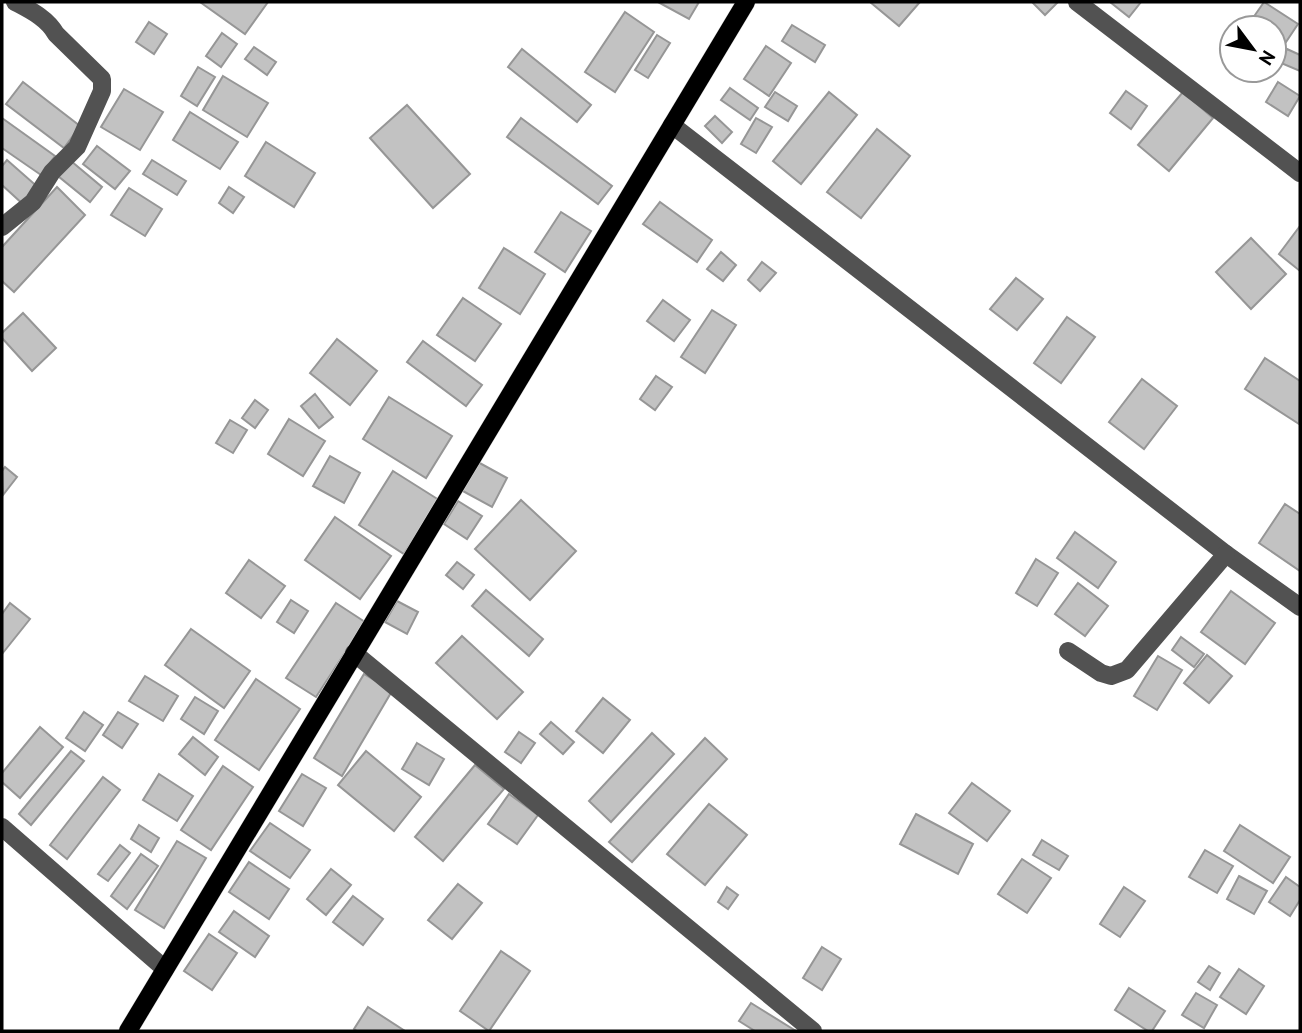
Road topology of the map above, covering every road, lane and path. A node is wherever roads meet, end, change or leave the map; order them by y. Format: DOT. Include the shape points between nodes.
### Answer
graph roads {
  1 [pos="15,2"];
  2 [pos="746,2"];
  3 [pos="1077,2"];
  4 [pos="672,125"];
  5 [pos="1300,173"];
  6 [pos="2,227"];
  7 [pos="1226,554"];
  8 [pos="1300,607"];
  9 [pos="1068,651"];
  10 [pos="354,653"];
  11 [pos="2,827"];
  12 [pos="165,969"];
  13 [pos="128,1031"];
  14 [pos="813,1031"];
  1 -- 6 [label="street" via="52,26 103,79 77,147 52,172 33,202"];
  2 -- 4 [label="main road"];
  3 -- 5 [label="street"];
  4 -- 7 [label="street"];
  4 -- 10 [label="main road"];
  7 -- 8 [label="street"];
  7 -- 9 [label="street" via="1127,670 1111,676 1101,673"];
  10 -- 12 [label="main road"];
  10 -- 14 [label="street"];
  11 -- 12 [label="street"];
  12 -- 13 [label="main road"];
}
